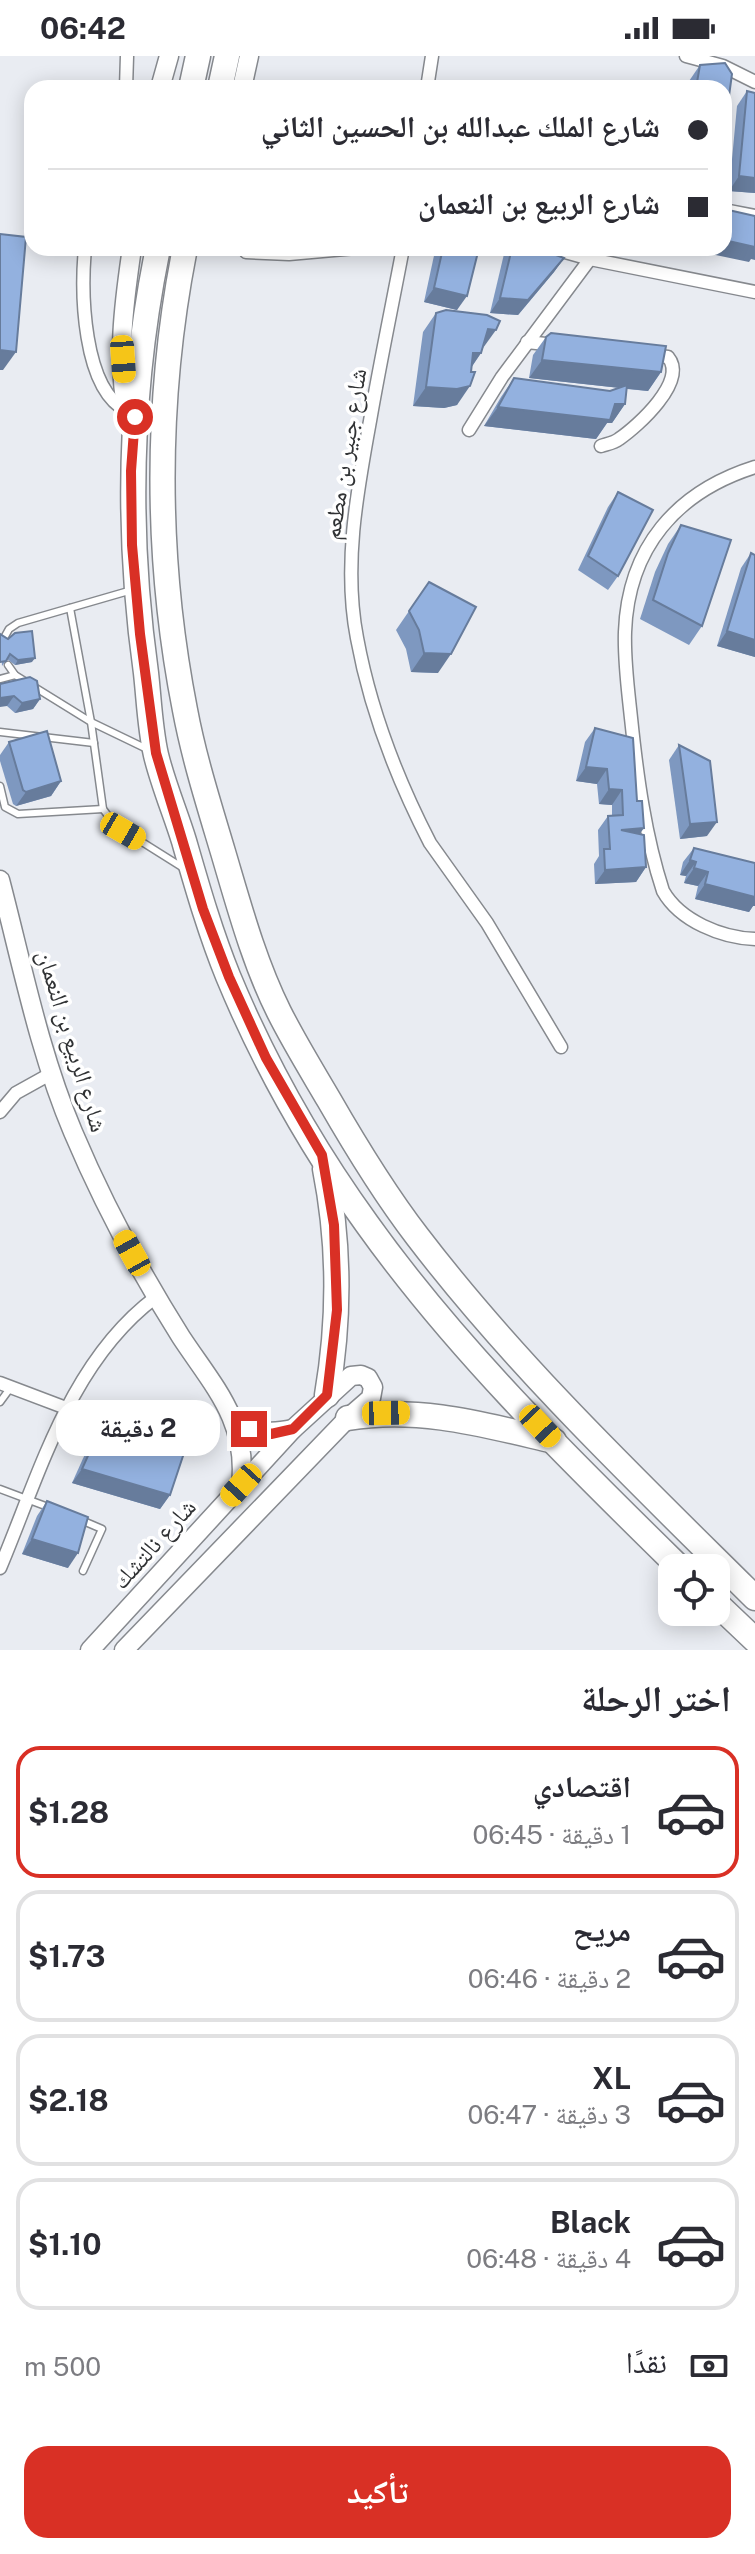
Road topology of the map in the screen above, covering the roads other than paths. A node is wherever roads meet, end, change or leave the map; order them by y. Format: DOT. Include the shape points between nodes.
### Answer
graph roads {
  1 [pos="127,56"];
  2 [pos="169,56"];
  3 [pos="198,56"];
  4 [pos="227,56"];
  5 [pos="249,56"];
  6 [pos="432,56"];
  7 [pos="686,56"];
  8 [pos="126,80"];
  9 [pos="162,80"];
  10 [pos="193,80"];
  11 [pos="222,80"];
  12 [pos="244,80"];
  13 [pos="428,80"];
  14 [pos="755,82"];
  15 [pos="732,212"];
  16 [pos="755,216"];
  17 [pos="84,256"];
  18 [pos="131,256"];
  19 [pos="156,256"];
  20 [pos="185,256"];
  21 [pos="401,256"];
  22 [pos="579,256"];
  23 [pos="590,259"];
  24 [pos="755,292"];
  25 [pos="527,342"];
  26 [pos="574,347"];
  27 [pos="636,354"];
  28 [pos="127,411"];
  29 [pos="469,430"];
  30 [pos="133,440"];
  31 [pos="601,446"];
  32 [pos="755,467"];
  33 [pos="135,589"];
  34 [pos="70,608"];
  35 [pos="4,638"];
  36 [pos="8,665"];
  37 [pos="15,675"];
  38 [pos="0,679"];
  39 [pos="91,722"];
  40 [pos="0,732"];
  41 [pos="94,743"];
  42 [pos="156,753"];
  43 [pos="0,786"];
  44 [pos="103,809"];
  45 [pos="194,877"];
  46 [pos="0,880"];
  47 [pos="755,939"];
  48 [pos="561,1047"];
  49 [pos="52,1073"];
  50 [pos="0,1112"];
  51 [pos="322,1155"];
  52 [pos="156,1297"];
  53 [pos="5,1385"];
  54 [pos="327,1395"];
  55 [pos="0,1402"];
  56 [pos="66,1408"];
  57 [pos="234,1418"];
  58 [pos="348,1418"];
  59 [pos="293,1429"];
  60 [pos="554,1441"];
  61 [pos="241,1485"];
  62 [pos="0,1489"];
  63 [pos="28,1500"];
  64 [pos="58,1511"];
  65 [pos="72,1517"];
  66 [pos="666,1554"];
  67 [pos="0,1568"];
  68 [pos="83,1571"];
  69 [pos="755,1598"];
  70 [pos="730,1616"];
  71 [pos="755,1640"];
  72 [pos="90,1650"];
  73 [pos="124,1650"];
  1 -- 8 [label="street"];
  2 -- 9 [label="main road"];
  3 -- 10 [label="highway"];
  4 -- 11 [label="highway"];
  5 -- 12 [label="main road"];
  6 -- 13 [label="street"];
  7 -- 14 [label="street"];
  15 -- 16 [label="street"];
  17 -- 28 [label="street" via="90,346 103,389"];
  18 -- 28 [label="main road" via="124,316"];
  19 -- 30 [label="highway"];
  20 -- 69 [label="highway" via="171,347 162,480 170,613 197,763 254,952 279,1012 368,1166 426,1247 582,1425"];
  21 -- 48 [label="street, شارع جبير بن مطعم" via="352,530 356,637 389,753 421,826"];
  22 -- 23 [label="street"];
  23 -- 24 [label="street"];
  23 -- 25 [label="street"];
  25 -- 26 [label="street"];
  25 -- 29 [label="street"];
  27 -- 31 [label="street" via="668,357 673,376 663,399 617,441"];
  28 -- 30 [label="main road"];
  30 -- 33 [label="highway"];
  32 -- 47 [label="street" via="703,490 663,523 644,557 625,632 640,788 663,891 683,915"];
  33 -- 34 [label="lane"];
  33 -- 42 [label="highway"];
  34 -- 35 [label="lane" via="18,623"];
  34 -- 39 [label="lane"];
  36 -- 37 [label="lane"];
  37 -- 38 [label="lane"];
  37 -- 39 [label="lane"];
  39 -- 41 [label="lane"];
  39 -- 42 [label="lane"];
  40 -- 41 [label="lane"];
  41 -- 44 [label="lane"];
  42 -- 45 [label="highway"];
  43 -- 44 [label="lane" via="5,807 18,814"];
  44 -- 45 [label="lane" via="115,825"];
  45 -- 51 [label="highway" via="229,977"];
  46 -- 49 [label="main road, شارع الربيع بن النعمان"];
  49 -- 50 [label="street" via="16,1093"];
  49 -- 52 [label="main road, شارع الربيع بن النعمان" via="108,1209"];
  51 -- 54 [label="highway" via="337,1259"];
  51 -- 60 [label="highway" via="406,1277"];
  52 -- 56 [label="street" via="103,1348"];
  52 -- 57 [label="main road, شارع الربيع بن النعمان"];
  53 -- 55 [label="lane"];
  53 -- 56 [label="street"];
  54 -- 58 [label="main road, شارع نالتشك" via="351,1376 368,1378 371,1398"];
  54 -- 59 [label="main road, شارع نالتشك"];
  56 -- 63 [label="street"];
  57 -- 59 [label="main road" via="249,1429 271,1434"];
  57 -- 61 [label="main road, شارع الربيع بن النعمان" via="242,1444"];
  58 -- 60 [label="highway" via="386,1413 438,1416"];
  58 -- 73 [label="main road, شارع نالتشك"];
  59 -- 61 [label="main road, شارع نالتشك"];
  60 -- 66 [label="highway"];
  61 -- 72 [label="main road, شارع نالتشك"];
  62 -- 63 [label="lane"];
  63 -- 64 [label="lane"];
  63 -- 67 [label="street"];
  65 -- 68 [label="lane" via="102,1529"];
  70 -- 71 [label="highway"];
}
